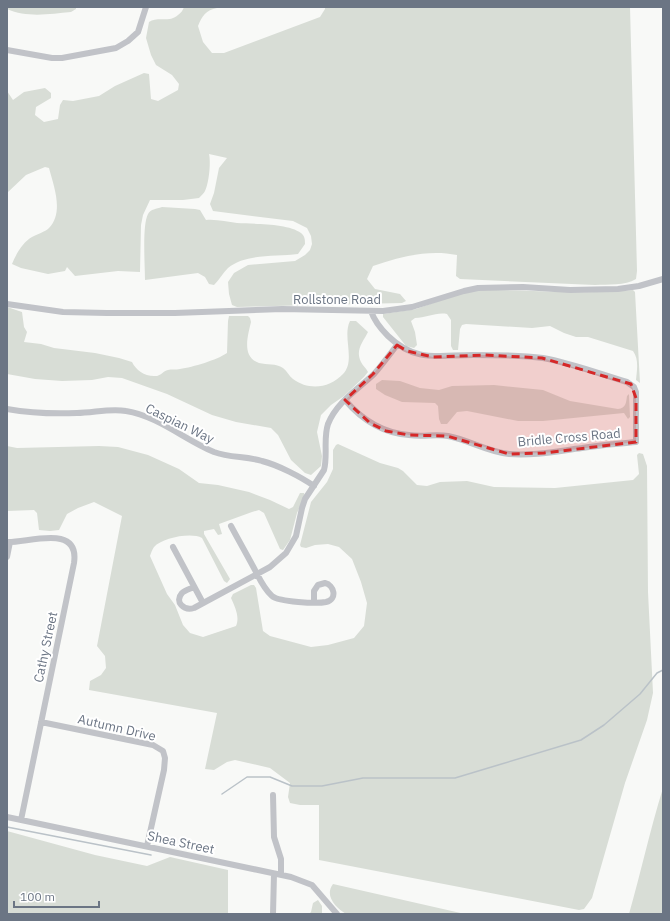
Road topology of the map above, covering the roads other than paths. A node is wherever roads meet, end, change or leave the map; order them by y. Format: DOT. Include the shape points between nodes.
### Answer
graph roads {
  1 [pos="146,7"];
  2 [pos="7,50"];
  3 [pos="663,279"];
  4 [pos="7,304"];
  5 [pos="371,311"];
  6 [pos="397,345"];
  7 [pos="345,400"];
  8 [pos="7,409"];
  9 [pos="314,486"];
  10 [pos="231,526"];
  11 [pos="8,542"];
  12 [pos="173,547"];
  13 [pos="7,557"];
  14 [pos="257,574"];
  15 [pos="194,587"];
  16 [pos="314,602"];
  17 [pos="203,603"];
  18 [pos="41,722"];
  19 [pos="273,795"];
  20 [pos="7,817"];
  21 [pos="21,820"];
  22 [pos="147,846"];
  23 [pos="274,874"];
  24 [pos="281,875"];
  25 [pos="273,914"];
  26 [pos="337,914"];
  1 -- 2 [label="street" via="138,32 116,48 62,58"];
  3 -- 5 [label="street, Rollstone Road" via="618,289 478,288 412,307"];
  4 -- 5 [label="street, Rollstone Road" via="47,311 101,313 282,309"];
  5 -- 6 [label="street, Bridle Cross Road" via="376,322"];
  6 -- 7 [label="street" via="373,374"];
  6 -- 7 [label="street, Bridle Cross Road" via="433,357 484,355 542,358 628,382 636,392 636,442 544,453 509,454 447,436 409,436 386,430 370,424"];
  7 -- 9 [label="street" via="329,422 325,438 325,465"];
  8 -- 9 [label="street, Caspian Way" via="77,414 114,410 139,414 216,452 262,461"];
  9 -- 14 [label="street" via="305,499 292,544 278,562"];
  10 -- 14 [label="street"];
  11 -- 13 [label="street"];
  11 -- 18 [label="street, Cathy Street" via="56,538 69,542 74,549 74,562"];
  12 -- 15 [label="street"];
  14 -- 16 [label="street" via="276,599"];
  14 -- 17 [label="street"];
  15 -- 17 [label="street"];
  15 -- 17 [label="street" via="181,594 180,604 191,610"];
  18 -- 21 [label="street, Cathy Street"];
  18 -- 22 [label="street, Autumn Drive" via="153,745 163,751 164,770"];
  19 -- 24 [label="street" via="274,836 281,859"];
  20 -- 21 [label="street, Shea Street"];
  21 -- 22 [label="street, Shea Street"];
  22 -- 23 [label="street, Shea Street"];
  23 -- 24 [label="street, Shea Street"];
  23 -- 25 [label="street"];
  24 -- 26 [label="street, Shea Street" via="312,885"];
}
